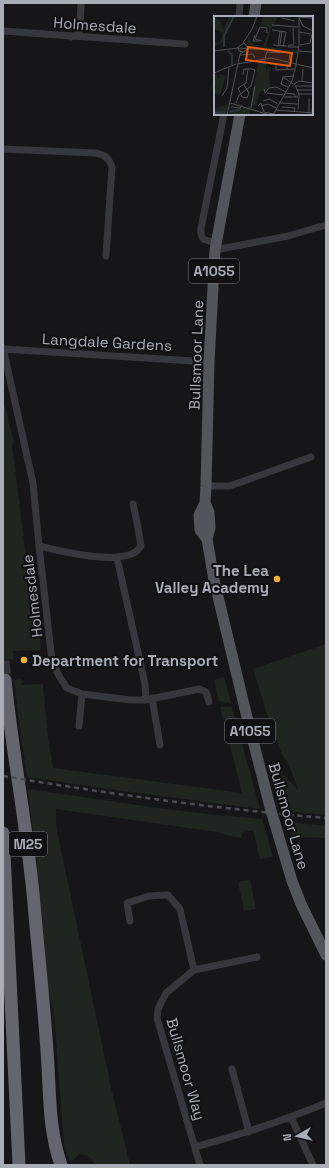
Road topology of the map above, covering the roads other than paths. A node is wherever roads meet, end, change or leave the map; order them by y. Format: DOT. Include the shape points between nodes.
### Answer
graph roads {
  1 [pos="81,3"];
  2 [pos="240,3"];
  3 [pos="256,3"];
  4 [pos="239,16"];
  5 [pos="254,16"];
  6 [pos="3,32"];
  7 [pos="71,37"];
  8 [pos="185,44"];
  9 [pos="224,115"];
  10 [pos="240,115"];
  11 [pos="3,149"];
  12 [pos="326,225"];
  13 [pos="216,246"];
  14 [pos="106,256"];
  15 [pos="3,349"];
  16 [pos="209,362"];
  17 [pos="311,457"];
  18 [pos="206,486"];
  19 [pos="133,504"];
  20 [pos="39,546"];
  21 [pos="117,558"];
  22 [pos="5,680"];
  23 [pos="82,694"];
  24 [pos="149,699"];
  25 [pos="209,702"];
  26 [pos="79,726"];
  27 [pos="160,745"];
  28 [pos="3,833"];
  29 [pos="130,921"];
  30 [pos="326,955"];
  31 [pos="257,957"];
  32 [pos="194,970"];
  33 [pos="232,1068"];
  34 [pos="326,1103"];
  35 [pos="291,1117"];
  36 [pos="249,1132"];
  37 [pos="194,1147"];
  38 [pos="19,1165"];
  39 [pos="61,1165"];
  40 [pos="200,1165"];
  41 [pos="313,1165"];
  1 -- 7 [label="street" via="80,31"];
  2 -- 4 [label="street"];
  3 -- 5 [label="main road"];
  6 -- 7 [label="street, Holmesdale"];
  7 -- 8 [label="street, Holmesdale"];
  9 -- 13 [label="street" via="201,228 203,238"];
  10 -- 13 [label="main road, Bullsmoor Lane / A1055"];
  11 -- 14 [label="street" via="96,153 104,155 109,160 112,167"];
  12 -- 13 [label="street" via="288,236"];
  13 -- 16 [label="main road, Bullsmoor Lane / A1055"];
  15 -- 16 [label="street, Langdale Gardens"];
  15 -- 20 [label="street, Holmesdale" via="33,482"];
  16 -- 18 [label="main road, Bullsmoor Lane / A1055"];
  17 -- 18 [label="street" via="230,486"];
  18 -- 30 [label="main road, Bullsmoor Lane / A1055, bridge" via="204,503 209,512 210,522 207,539 214,580 270,807 294,887"];
  19 -- 21 [label="street" via="141,546 135,553"];
  20 -- 21 [label="street" via="74,555"];
  20 -- 23 [label="street, Holmesdale" via="52,661 67,688"];
  21 -- 24 [label="street"];
  22 -- 39 [label="highway, M25" via="33,890 53,1134"];
  23 -- 24 [label="street, Holmesdale" via="130,700"];
  23 -- 26 [label="street"];
  24 -- 25 [label="street, Holmesdale" via="199,688 206,692"];
  24 -- 27 [label="street"];
  28 -- 38 [label="highway, M25"];
  29 -- 32 [label="street" via="127,903 149,896 168,895 180,909"];
  31 -- 32 [label="street, Bullsmoor Way"];
  32 -- 37 [label="street, Bullsmoor Way" via="166,993 158,1009 157,1018"];
  33 -- 36 [label="street"];
  34 -- 35 [label="street"];
  35 -- 36 [label="street"];
  35 -- 41 [label="street"];
  36 -- 37 [label="street"];
  37 -- 40 [label="street, Bullsmoor Way"];
}
